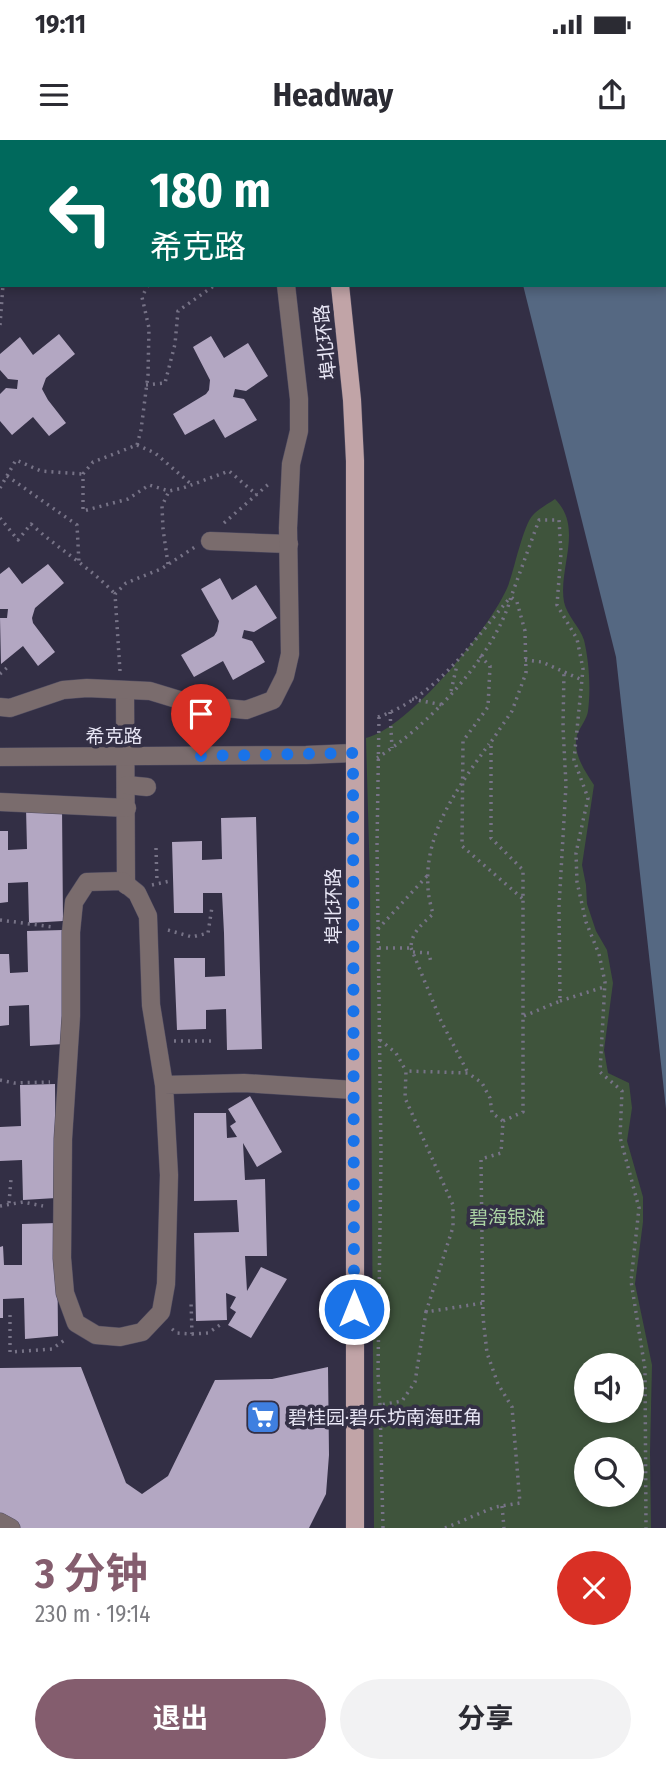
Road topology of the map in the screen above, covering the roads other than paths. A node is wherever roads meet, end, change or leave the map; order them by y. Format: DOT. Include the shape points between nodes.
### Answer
graph roads {
  1 [pos="286,287"];
  2 [pos="340,287"];
  3 [pos="209,541"];
  4 [pos="289,544"];
  5 [pos="125,691"];
  6 [pos="0,707"];
  7 [pos="353,753"];
  8 [pos="0,757"];
  9 [pos="126,757"];
  10 [pos="127,785"];
  11 [pos="147,787"];
  12 [pos="0,802"];
  13 [pos="127,808"];
  14 [pos="126,885"];
  15 [pos="164,1085"];
  16 [pos="354,1090"];
  17 [pos="0,1522"];
  18 [pos="11,1528"];
  19 [pos="355,1528"];
  1 -- 4 [label="street" via="299,399 299,431 290,464"];
  2 -- 7 [label="main road, 埠北环路" via="354,449"];
  3 -- 4 [label="street"];
  4 -- 5 [label="street" via="290,654 272,700 246,710 196,705 150,691"];
  5 -- 6 [label="street" via="63,690 10,708"];
  5 -- 9 [label="street"];
  7 -- 9 [label="street, 希克路"];
  7 -- 16 [label="main road, 埠北环路"];
  8 -- 9 [label="street, 希克路"];
  9 -- 10 [label="street"];
  10 -- 11 [label="street"];
  10 -- 13 [label="street"];
  12 -- 13 [label="street"];
  13 -- 14 [label="street"];
  14 -- 15 [label="street" via="136,893 148,916 151,1005"];
  14 -- 15 [label="street" via="122,881 87,882 74,902 71,925 62,1212 65,1293 76,1323 96,1335 120,1337 142,1332 161,1312 168,1233"];
  15 -- 16 [label="street" via="244,1083"];
  16 -- 19 [label="main road, 埠北环路"];
  17 -- 18 [label="street"];
}
